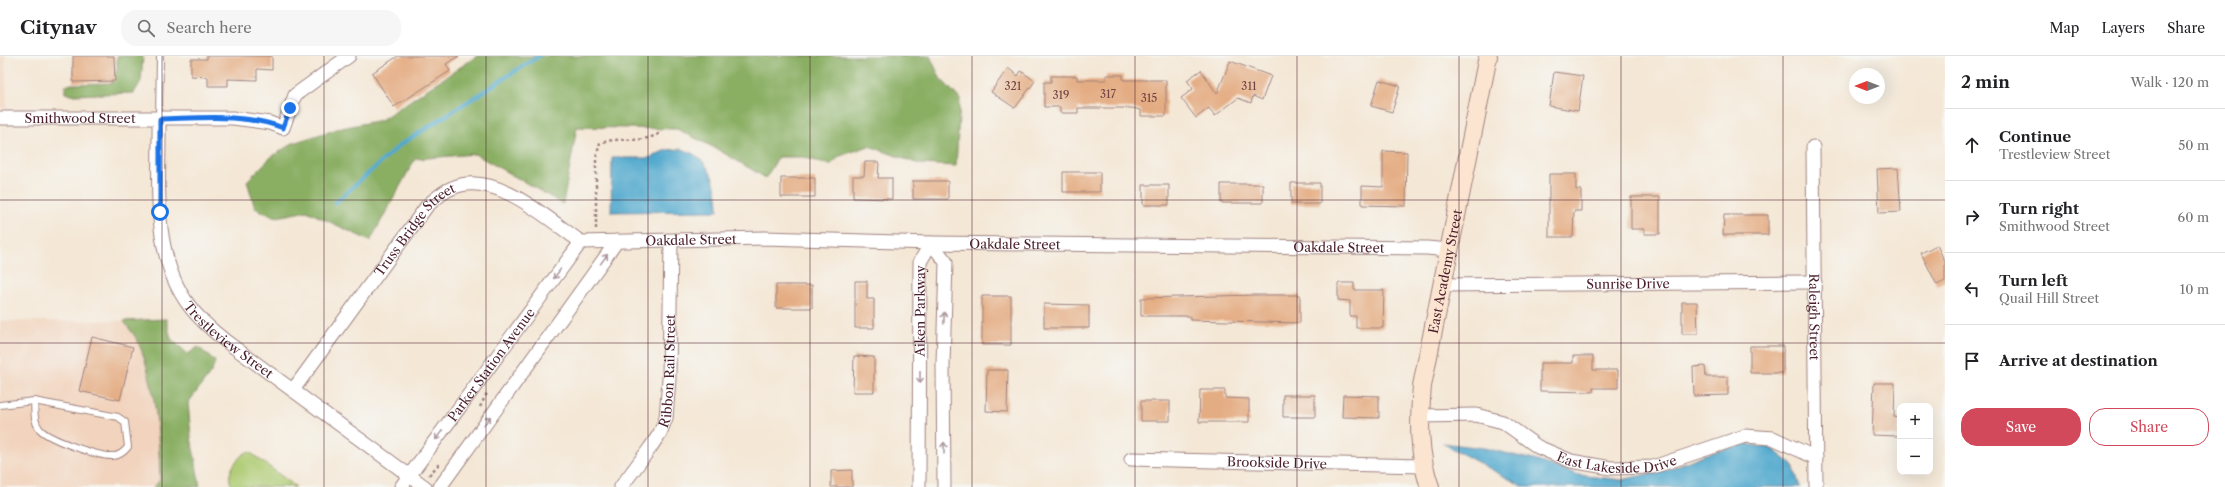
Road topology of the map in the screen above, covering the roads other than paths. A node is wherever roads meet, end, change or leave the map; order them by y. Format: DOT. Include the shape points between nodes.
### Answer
graph roads {
  1 [pos="160,56"];
  2 [pos="349,56"];
  3 [pos="1488,56"];
  4 [pos="0,118"];
  5 [pos="160,119"];
  6 [pos="1813,147"];
  7 [pos="617,241"];
  8 [pos="671,241"];
  9 [pos="580,242"];
  10 [pos="932,243"];
  11 [pos="1449,250"];
  12 [pos="1814,282"];
  13 [pos="1442,285"];
  14 [pos="292,390"];
  15 [pos="34,401"];
  16 [pos="0,405"];
  17 [pos="1420,416"];
  18 [pos="1816,458"];
  19 [pos="1131,459"];
  20 [pos="1423,466"];
  21 [pos="409,476"];
  22 [pos="401,487"];
  23 [pos="425,487"];
  24 [pos="440,487"];
  25 [pos="621,487"];
  26 [pos="919,487"];
  27 [pos="944,487"];
  28 [pos="1430,487"];
  29 [pos="1816,487"];
  1 -- 5 [label="lane"];
  2 -- 5 [label="street, Smithwood Street" via="296,95 283,128 270,123 233,118"];
  3 -- 11 [label="street, East Academy Street"];
  4 -- 5 [label="street, Smithwood Street"];
  5 -- 14 [label="street, Trestleview Street" via="161,236 166,260 175,280 195,313 213,331"];
  6 -- 12 [label="street, Raleigh Street"];
  7 -- 8 [label="street, Oakdale Street"];
  7 -- 9 [label="street, Oakdale Street"];
  24 -- 7 [label="street, one-way"];
  8 -- 10 [label="street, Oakdale Street" via="765,238"];
  8 -- 25 [label="street, Ribbon Rail Street" via="666,418 660,433"];
  9 -- 14 [label="street, Truss Bridge Street" via="498,188 477,183 452,188 440,194 427,206"];
  9 -- 21 [label="street, Parker Station Avenue, one-way"];
  10 -- 11 [label="street, Oakdale Street"];
  10 -- 26 [label="street, Aiken Parkway, one-way" via="920,262"];
  27 -- 10 [label="street, Aiken Parkway, one-way" via="943,364 946,262"];
  11 -- 13 [label="street, East Academy Street"];
  12 -- 13 [label="street, Sunrise Drive"];
  12 -- 18 [label="street, Raleigh Street"];
  13 -- 17 [label="street, East Academy Street" via="1427,353"];
  14 -- 21 [label="street, Trestleview Street"];
  15 -- 15 [label="lane" via="118,417 125,422 128,447 122,454 112,456 56,441 37,427"];
  15 -- 16 [label="lane"];
  17 -- 18 [label="street, East Lakeside Drive" via="1476,415 1503,422 1538,446 1571,461 1611,468 1653,467 1746,436 1773,438"];
  17 -- 20 [label="street, East Academy Street"];
  18 -- 29 [label="street, Raleigh Street"];
  19 -- 20 [label="street, Brookside Drive"];
  20 -- 28 [label="street, East Academy Street"];
  21 -- 22 [label="street, Parker Station Avenue"];
  21 -- 23 [label="street, Trestleview Street"];
}
